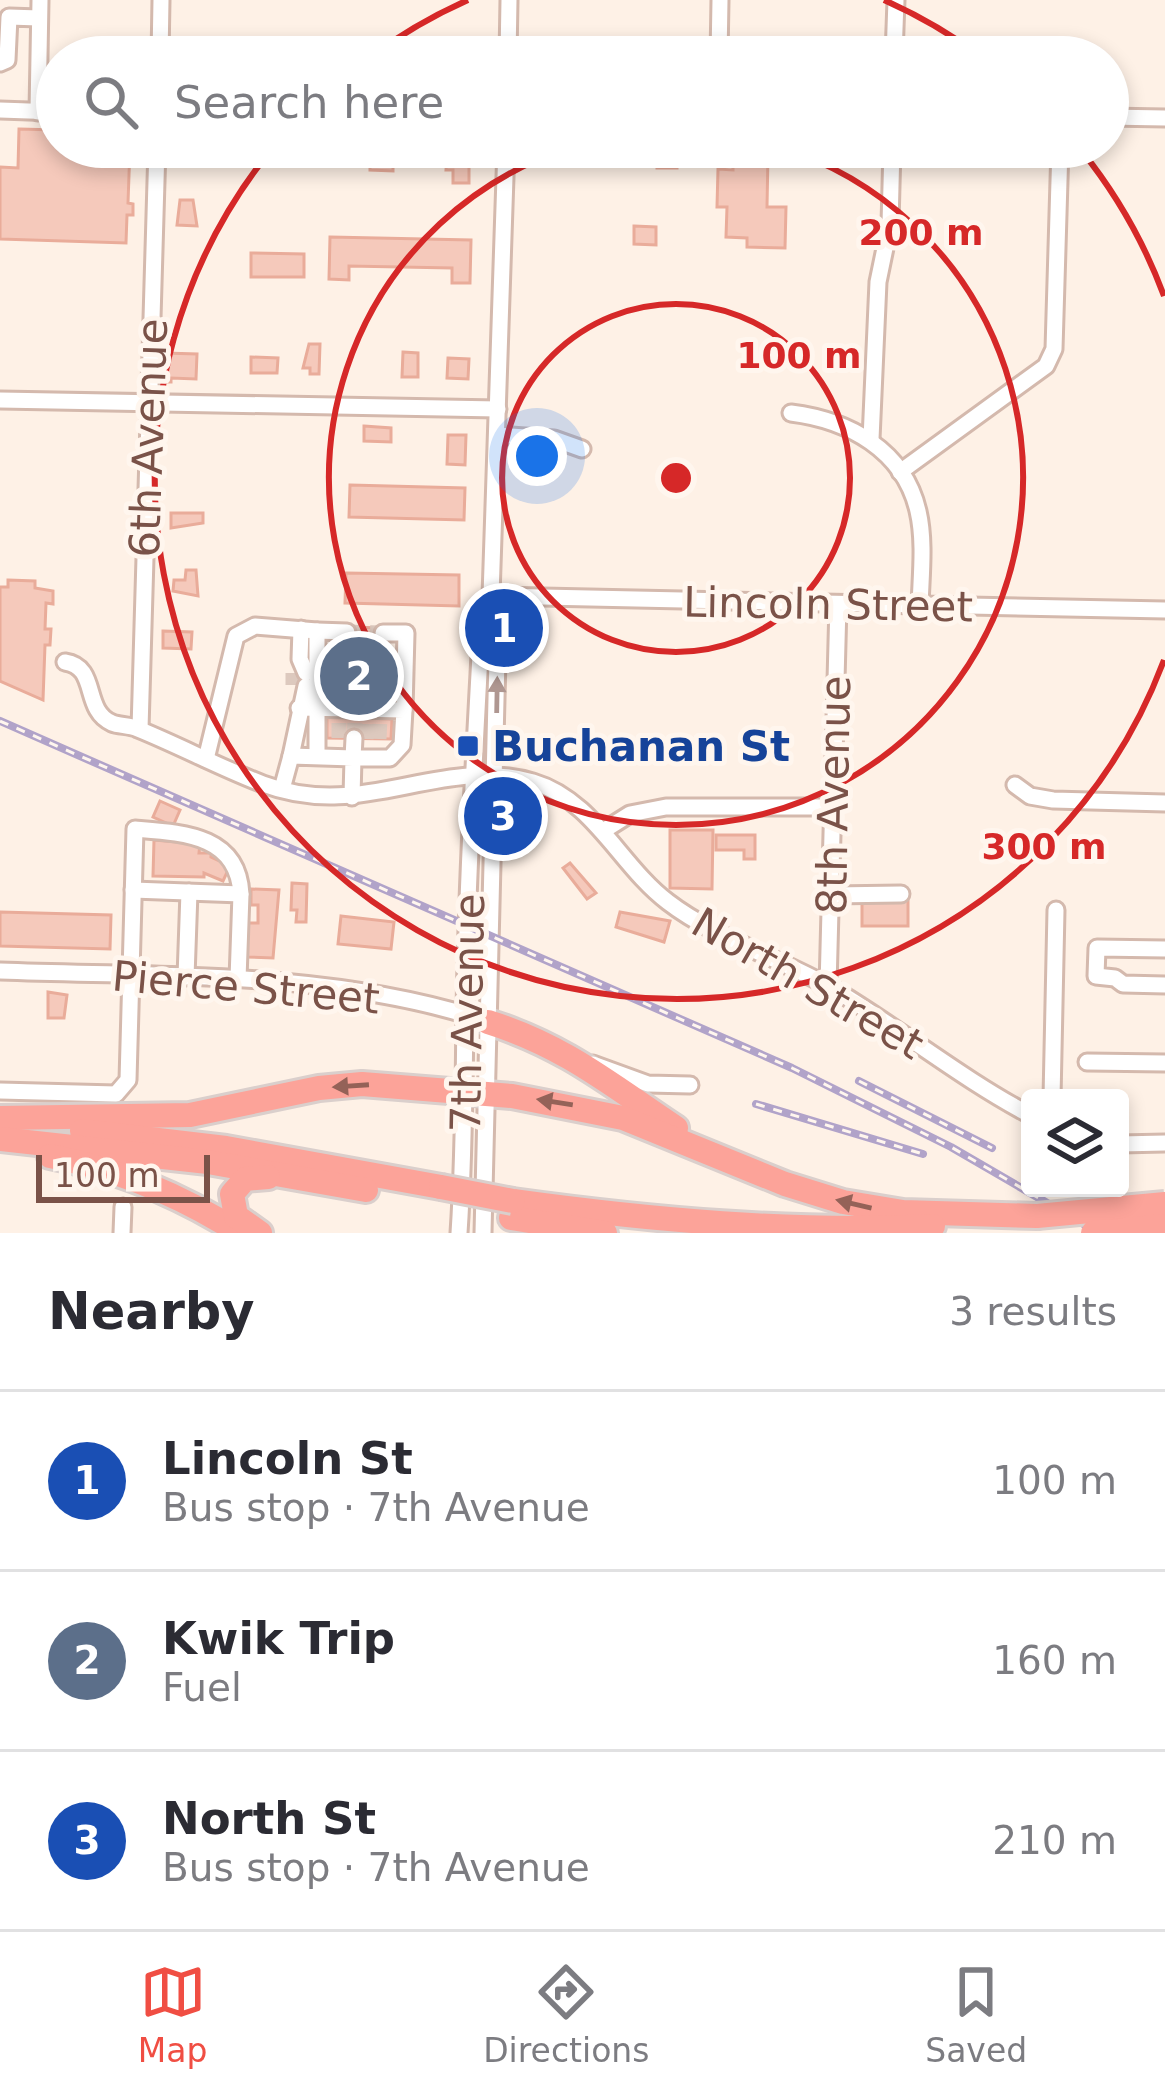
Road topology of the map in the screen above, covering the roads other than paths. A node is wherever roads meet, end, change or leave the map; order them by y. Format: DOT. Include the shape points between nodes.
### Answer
graph roads {
  1 [pos="160,0"];
  2 [pos="508,0"];
  3 [pos="720,0"];
  4 [pos="896,0"];
  5 [pos="40,9"];
  6 [pos="5,11"];
  7 [pos="160,36"];
  8 [pos="508,36"];
  9 [pos="719,36"];
  10 [pos="895,36"];
  11 [pos="0,63"];
  12 [pos="0,110"];
  13 [pos="36,112"];
  14 [pos="1129,117"];
  15 [pos="1165,118"];
  16 [pos="157,168"];
  17 [pos="505,168"];
  18 [pos="891,168"];
  19 [pos="1059,168"];
  20 [pos="0,400"];
  21 [pos="149,402"];
  22 [pos="498,409"];
  23 [pos="791,413"];
  24 [pos="497,435"];
  25 [pos="871,440"];
  26 [pos="583,449"];
  27 [pos="900,472"];
  28 [pos="491,596"];
  29 [pos="838,604"];
  30 [pos="920,606"];
  31 [pos="1165,610"];
  32 [pos="309,630"];
  33 [pos="347,632"];
  34 [pos="383,633"];
  35 [pos="65,662"];
  36 [pos="299,708"];
  37 [pos="318,709"];
  38 [pos="404,710"];
  39 [pos="140,729"];
  40 [pos="291,756"];
  41 [pos="317,756"];
  42 [pos="359,758"];
  43 [pos="206,759"];
  44 [pos="474,775"];
  45 [pos="496,776"];
  46 [pos="1015,785"];
  47 [pos="282,790"];
  48 [pos="352,797"];
  49 [pos="1165,803"];
  50 [pos="834,807"];
  51 [pos="603,831"];
  52 [pos="133,890"];
  53 [pos="189,892"];
  54 [pos="241,895"];
  55 [pos="832,895"];
  56 [pos="901,895"];
  57 [pos="1056,910"];
  58 [pos="1165,950"];
  59 [pos="0,971"];
  60 [pos="130,976"];
  61 [pos="186,977"];
  62 [pos="238,979"];
  63 [pos="1165,985"];
  64 [pos="828,986"];
  65 [pos="477,1018"];
  66 [pos="573,1058"];
  67 [pos="1087,1062"];
  68 [pos="1165,1063"];
  69 [pos="690,1085"];
  70 [pos="1052,1089"];
  71 [pos="0,1091"];
  72 [pos="477,1093"];
  73 [pos="1021,1109"];
  74 [pos="0,1121"];
  75 [pos="0,1139"];
  76 [pos="1165,1143"];
  77 [pos="1129,1144"];
  78 [pos="0,1150"];
  79 [pos="723,1159"];
  80 [pos="325,1182"];
  81 [pos="440,1195"];
  82 [pos="1106,1197"];
  83 [pos="1165,1204"];
  84 [pos="123,1207"];
  85 [pos="512,1210"];
  86 [pos="975,1218"];
  87 [pos="1164,1229"];
  88 [pos="122,1233"];
  89 [pos="240,1233"];
  90 [pos="260,1233"];
  91 [pos="459,1233"];
  92 [pos="483,1233"];
  93 [pos="605,1233"];
  94 [pos="1093,1233"];
  1 -- 7 [label="street"];
  2 -- 8 [label="street"];
  3 -- 9 [label="street"];
  4 -- 10 [label="street"];
  5 -- 6 [label="street"];
  6 -- 11 [label="street" via="10,52"];
  12 -- 13 [label="street"];
  14 -- 15 [label="street"];
  16 -- 21 [label="street, 6th Avenue"];
  17 -- 22 [label="street, 7th Avenue"];
  18 -- 25 [label="street"];
  19 -- 27 [label="street" via="1054,349 1046,366"];
  20 -- 21 [label="street"];
  21 -- 22 [label="street"];
  21 -- 39 [label="street, 6th Avenue"];
  22 -- 24 [label="street, 7th Avenue"];
  23 -- 25 [label="street"];
  24 -- 26 [label="street"];
  24 -- 28 [label="street, 7th Avenue"];
  25 -- 27 [label="street"];
  27 -- 30 [label="street" via="918,508"];
  28 -- 29 [label="street, Lincoln Street"];
  28 -- 44 [label="street, 7th Avenue" via="482,617"];
  45 -- 28 [label="street, one-way" via="498,617"];
  29 -- 30 [label="street, Lincoln Street"];
  29 -- 50 [label="street, 8th Avenue"];
  30 -- 31 [label="street, Lincoln Street"];
  32 -- 33 [label="street"];
  32 -- 36 [label="street"];
  32 -- 37 [label="street"];
  32 -- 43 [label="street" via="256,626 236,636"];
  34 -- 38 [label="street" via="406,633"];
  35 -- 39 [label="street, North Street" via="84,672 102,714"];
  36 -- 37 [label="street"];
  36 -- 40 [label="street"];
  37 -- 38 [label="street"];
  37 -- 41 [label="street"];
  38 -- 42 [label="street" via="402,745 390,758"];
  39 -- 43 [label="street, North Street"];
  40 -- 41 [label="street"];
  40 -- 47 [label="street"];
  41 -- 42 [label="street"];
  42 -- 42 [label="street" via="360,739"];
  42 -- 48 [label="street"];
  43 -- 47 [label="street, North Street"];
  44 -- 45 [label="street, North Street"];
  44 -- 48 [label="street, North Street"];
  44 -- 65 [label="street, 7th Avenue"];
  45 -- 51 [label="street, North Street" via="553,791"];
  45 -- 65 [label="street"];
  46 -- 49 [label="street" via="1053,800"];
  47 -- 48 [label="street, North Street"];
  50 -- 51 [label="street" via="666,807 630,814"];
  50 -- 55 [label="street, 8th Avenue"];
  51 -- 64 [label="street, North Street" via="671,905"];
  52 -- 53 [label="street"];
  52 -- 54 [label="street" via="135,829 175,832 230,856 240,869"];
  52 -- 60 [label="street"];
  53 -- 54 [label="street"];
  53 -- 61 [label="street"];
  54 -- 62 [label="street"];
  55 -- 56 [label="street"];
  55 -- 64 [label="street, 8th Avenue"];
  57 -- 70 [label="street"];
  58 -- 63 [label="street" via="1096,948 1096,976"];
  59 -- 60 [label="street, Pierce Street"];
  60 -- 61 [label="street, Pierce Street"];
  60 -- 71 [label="street" via="124,1089"];
  61 -- 62 [label="street, Pierce Street"];
  62 -- 65 [label="street, Pierce Street" via="333,986"];
  64 -- 73 [label="street, North Street"];
  65 -- 66 [label="highway"];
  65 -- 72 [label="street, 7th Avenue"];
  65 -- 72 [label="street"];
  66 -- 69 [label="street" via="649,1084"];
  66 -- 79 [label="highway"];
  67 -- 68 [label="street"];
  72 -- 74 [label="highway, one-way" via="362,1084 190,1115"];
  79 -- 72 [label="highway, one-way" via="611,1114"];
  72 -- 91 [label="street, 7th Avenue"];
  72 -- 92 [label="street"];
  74 -- 81 [label="highway" via="208,1145"];
  75 -- 80 [label="highway"];
  76 -- 77 [label="street"];
  78 -- 89 [label="highway" via="128,1178"];
  86 -- 79 [label="highway, one-way" via="843,1202"];
  80 -- 81 [label="highway"];
  80 -- 90 [label="highway" via="245,1179 232,1194 236,1216"];
  81 -- 85 [label="highway, bridge"];
  82 -- 87 [label="street"];
  83 -- 86 [label="highway, bridge"];
  84 -- 88 [label="street"];
  85 -- 86 [label="highway" via="859,1232"];
  85 -- 93 [label="highway"];
  87 -- 94 [label="highway, bridge"];
}
